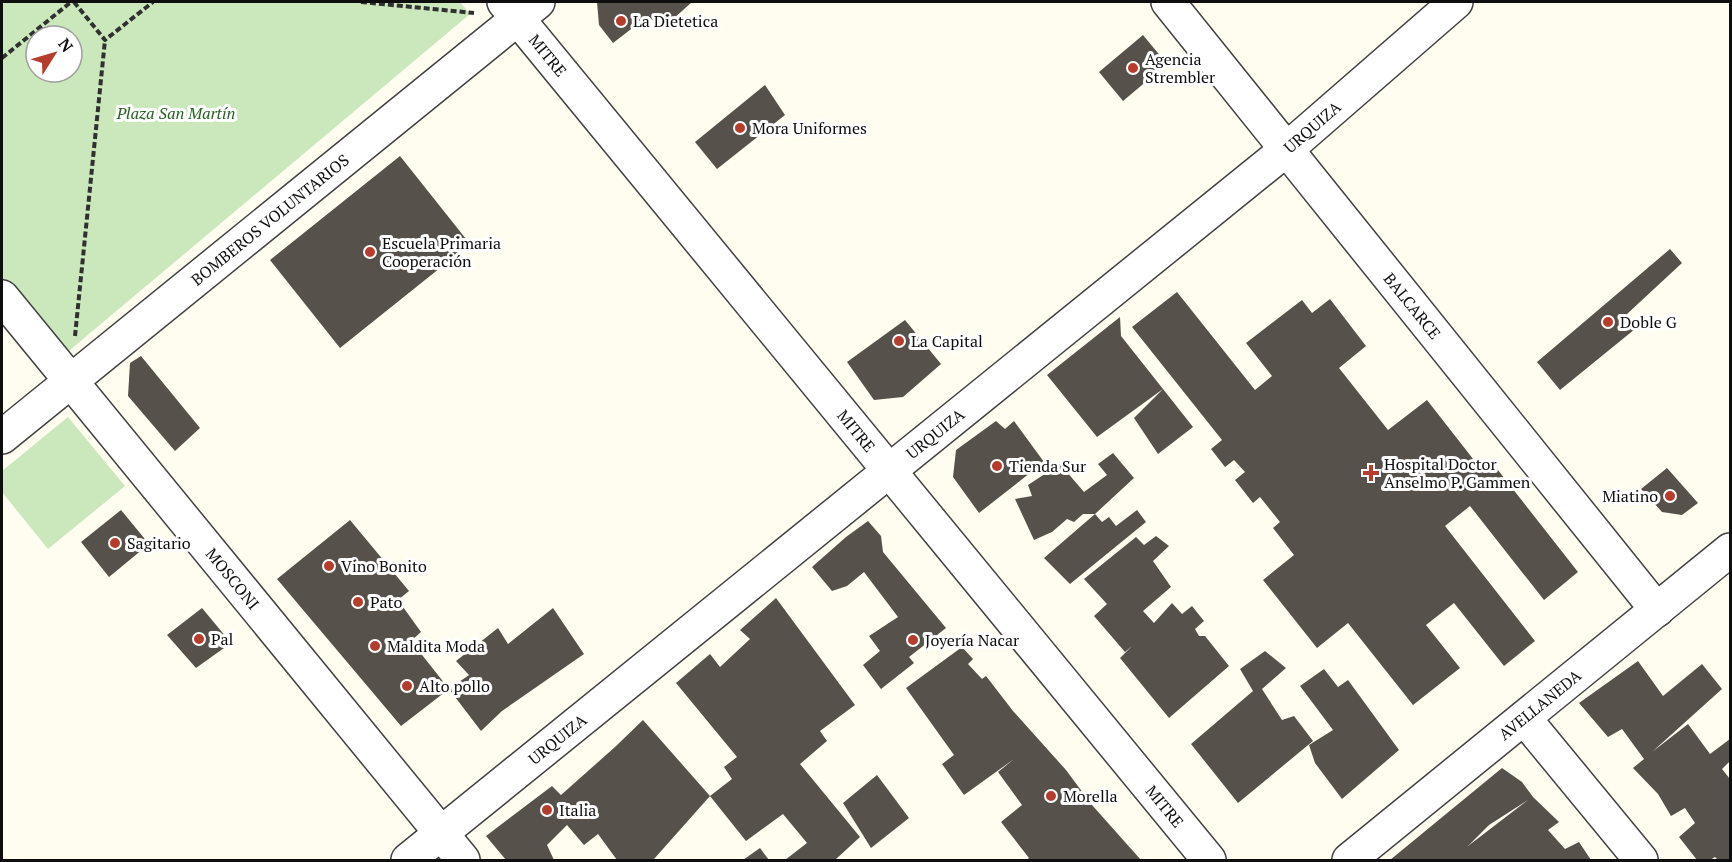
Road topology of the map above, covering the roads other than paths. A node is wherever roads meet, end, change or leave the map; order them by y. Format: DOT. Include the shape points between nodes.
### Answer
graph roads {
  1 [pos="1168,2"];
  2 [pos="1456,2"];
  3 [pos="520,7"];
  4 [pos="1287,148"];
  5 [pos="2,297"];
  6 [pos="70,381"];
  7 [pos="2,437"];
  8 [pos="890,470"];
  9 [pos="1731,550"];
  10 [pos="1657,610"];
  11 [pos="1524,718"];
  12 [pos="441,834"];
  13 [pos="408,861"];
  14 [pos="463,861"];
  15 [pos="1209,861"];
  16 [pos="1349,861"];
  17 [pos="1641,861"];
  1 -- 4 [label="street, BALCARCE"];
  2 -- 4 [label="street, URQUIZA"];
  3 -- 6 [label="street, BOMBEROS VOLUNTARIOS"];
  3 -- 8 [label="street, MITRE"];
  4 -- 8 [label="street, URQUIZA"];
  4 -- 10 [label="street, BALCARCE"];
  5 -- 6 [label="street, MOSCONI"];
  6 -- 7 [label="street, BOMBEROS VOLUNTARIOS"];
  6 -- 12 [label="street, MOSCONI"];
  8 -- 12 [label="street, URQUIZA"];
  8 -- 15 [label="street, MITRE"];
  9 -- 10 [label="street, AVELLANEDA"];
  10 -- 11 [label="street, AVELLANEDA"];
  11 -- 16 [label="street, AVELLANEDA"];
  11 -- 17 [label="street"];
  12 -- 13 [label="street, URQUIZA"];
  12 -- 14 [label="street, MOSCONI"];
}
